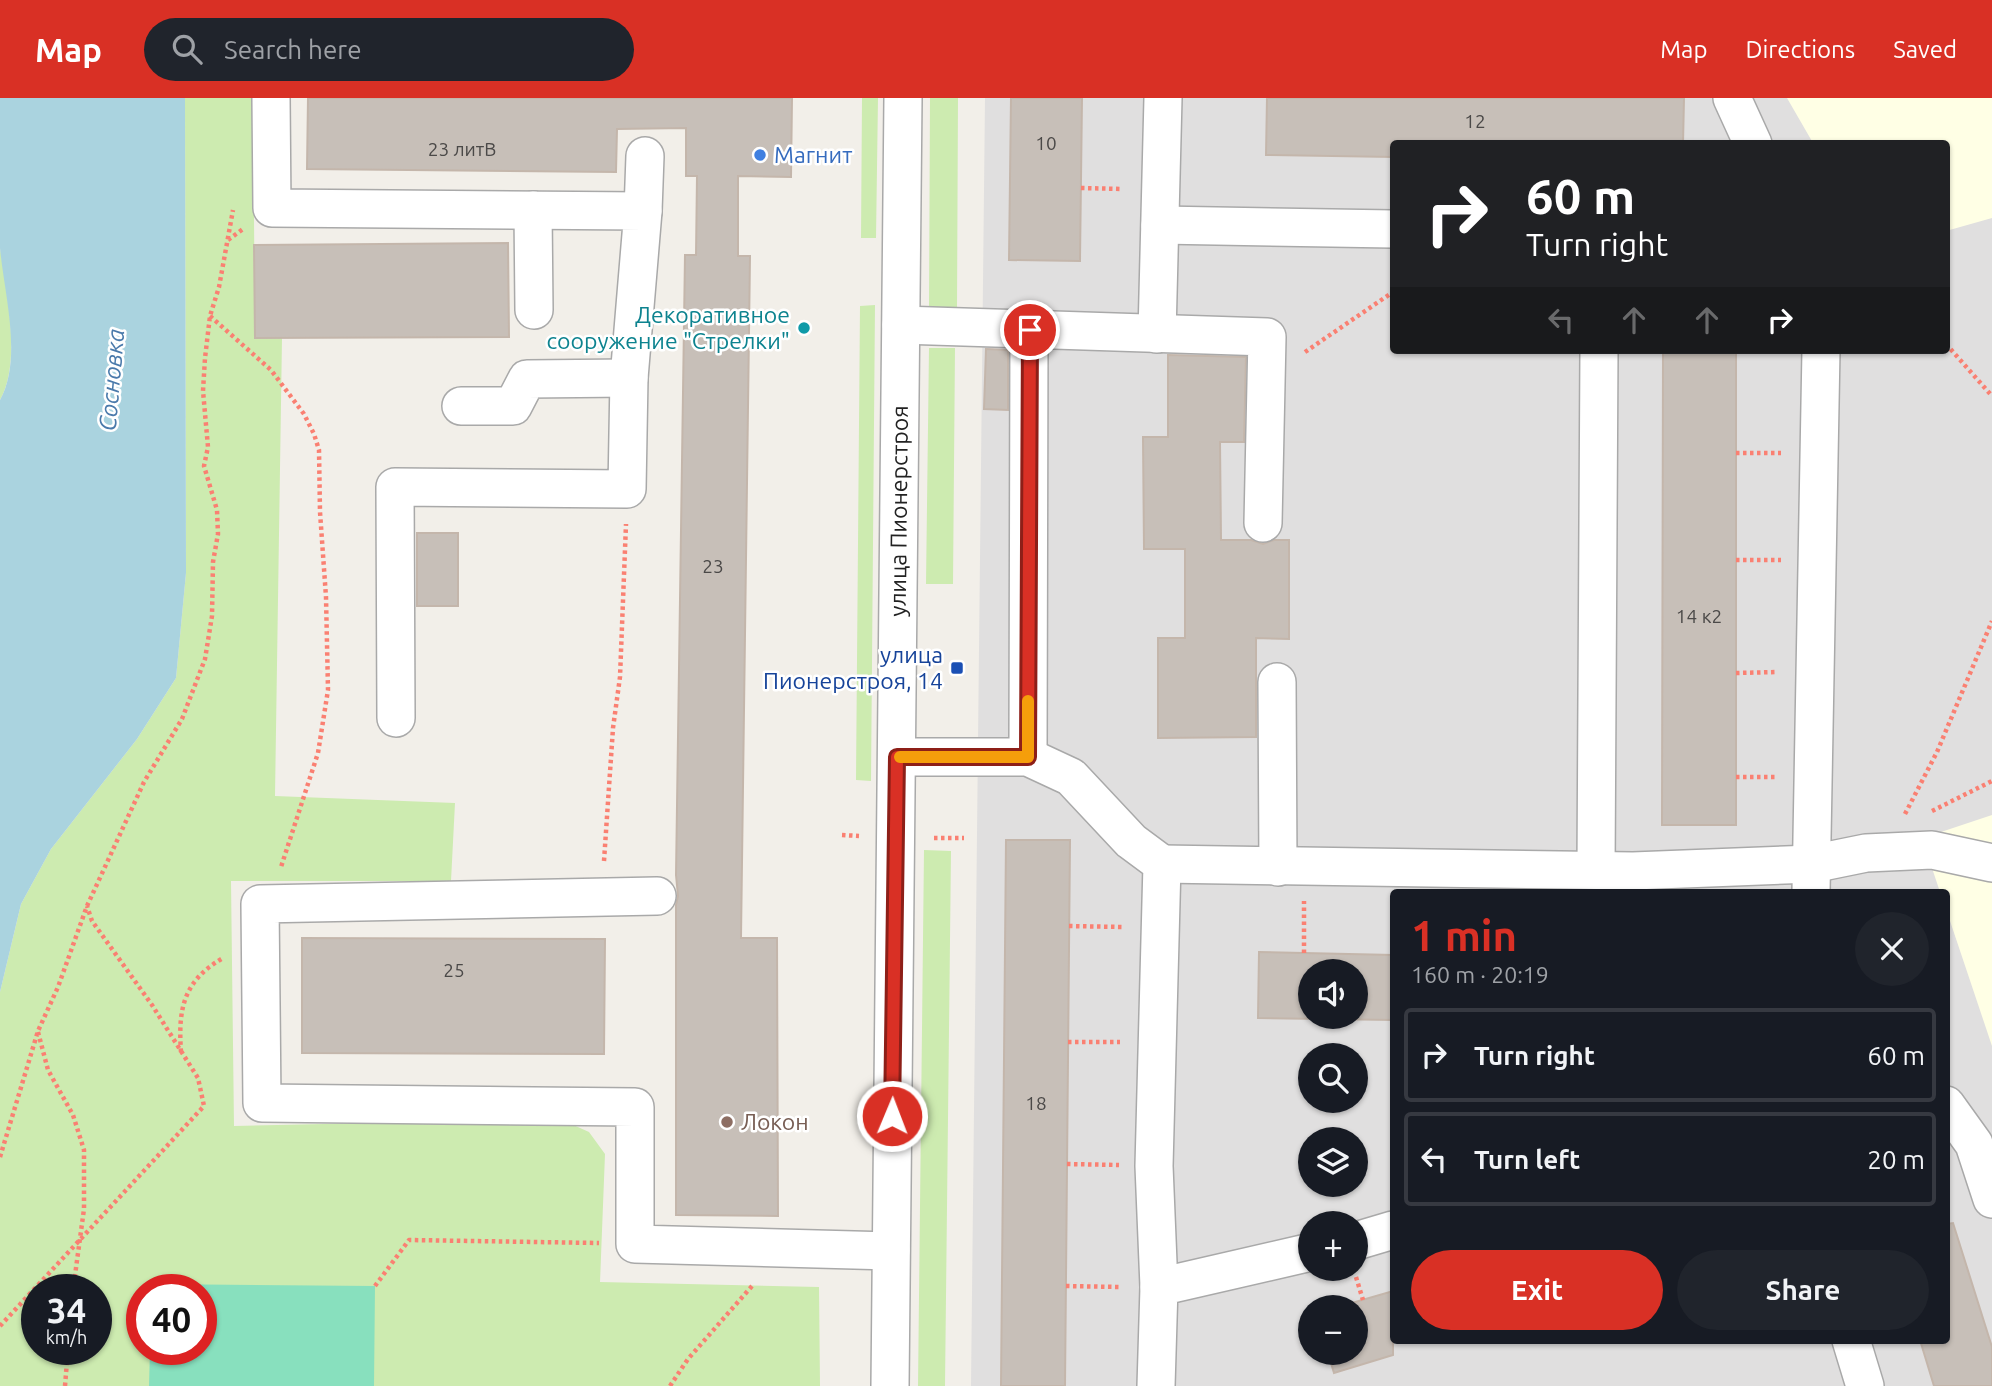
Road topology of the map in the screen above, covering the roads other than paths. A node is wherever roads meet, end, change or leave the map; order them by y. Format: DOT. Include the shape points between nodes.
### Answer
graph roads {
  1 [pos="271,98"];
  2 [pos="903,98"];
  3 [pos="1163,98"];
  4 [pos="1732,98"];
  5 [pos="1751,140"];
  6 [pos="645,156"];
  7 [pos="533,210"];
  8 [pos="643,211"];
  9 [pos="1160,225"];
  10 [pos="1390,229"];
  11 [pos="534,310"];
  12 [pos="901,326"];
  13 [pos="1030,330"];
  14 [pos="1157,334"];
  15 [pos="1599,354"];
  16 [pos="1821,354"];
  17 [pos="629,378"];
  18 [pos="461,406"];
  19 [pos="1263,523"];
  20 [pos="1277,682"];
  21 [pos="396,718"];
  22 [pos="897,757"];
  23 [pos="1028,757"];
  24 [pos="1992,863"];
  25 [pos="1162,864"];
  26 [pos="1291,867"];
  27 [pos="1596,870"];
  28 [pos="1812,878"];
  29 [pos="657,896"];
  30 [pos="1950,1111"];
  31 [pos="1992,1199"];
  32 [pos="1390,1231"];
  33 [pos="1368,1237"];
  34 [pos="891,1251"];
  35 [pos="1298,1255"];
  36 [pos="1159,1287"];
  37 [pos="1852,1344"];
  38 [pos="1864,1385"];
  39 [pos="890,1386"];
  40 [pos="1156,1386"];
  1 -- 7 [label="street" via="272,208"];
  2 -- 12 [label="street, улица Пионерстроя"];
  3 -- 9 [label="street"];
  4 -- 5 [label="street"];
  6 -- 8 [label="street"];
  7 -- 8 [label="street"];
  7 -- 11 [label="street"];
  8 -- 17 [label="street"];
  9 -- 10 [label="street"];
  9 -- 14 [label="street"];
  12 -- 13 [label="street"];
  12 -- 22 [label="street, улица Пионерстроя"];
  13 -- 14 [label="street"];
  13 -- 23 [label="street"];
  14 -- 19 [label="street" via="1267,337"];
  15 -- 27 [label="street"];
  16 -- 28 [label="street"];
  17 -- 18 [label="street" via="527,379 513,406"];
  17 -- 21 [label="street" via="627,489 395,487"];
  20 -- 26 [label="street"];
  22 -- 23 [label="street"];
  22 -- 34 [label="street, улица Пионерстроя"];
  23 -- 25 [label="street" via="1071,777 1131,841"];
  24 -- 28 [label="street" via="1932,850 1866,853"];
  25 -- 26 [label="street"];
  25 -- 36 [label="street" via="1154,1166"];
  26 -- 27 [label="street"];
  27 -- 28 [label="street"];
  29 -- 34 [label="street" via="260,904 262,1103 635,1107 635,1244"];
  30 -- 31 [label="street" via="1974,1144"];
  32 -- 33 [label="street"];
  34 -- 39 [label="street, улица Пионерстроя"];
  35 -- 36 [label="street"];
  36 -- 40 [label="street"];
  37 -- 38 [label="street"];
}
